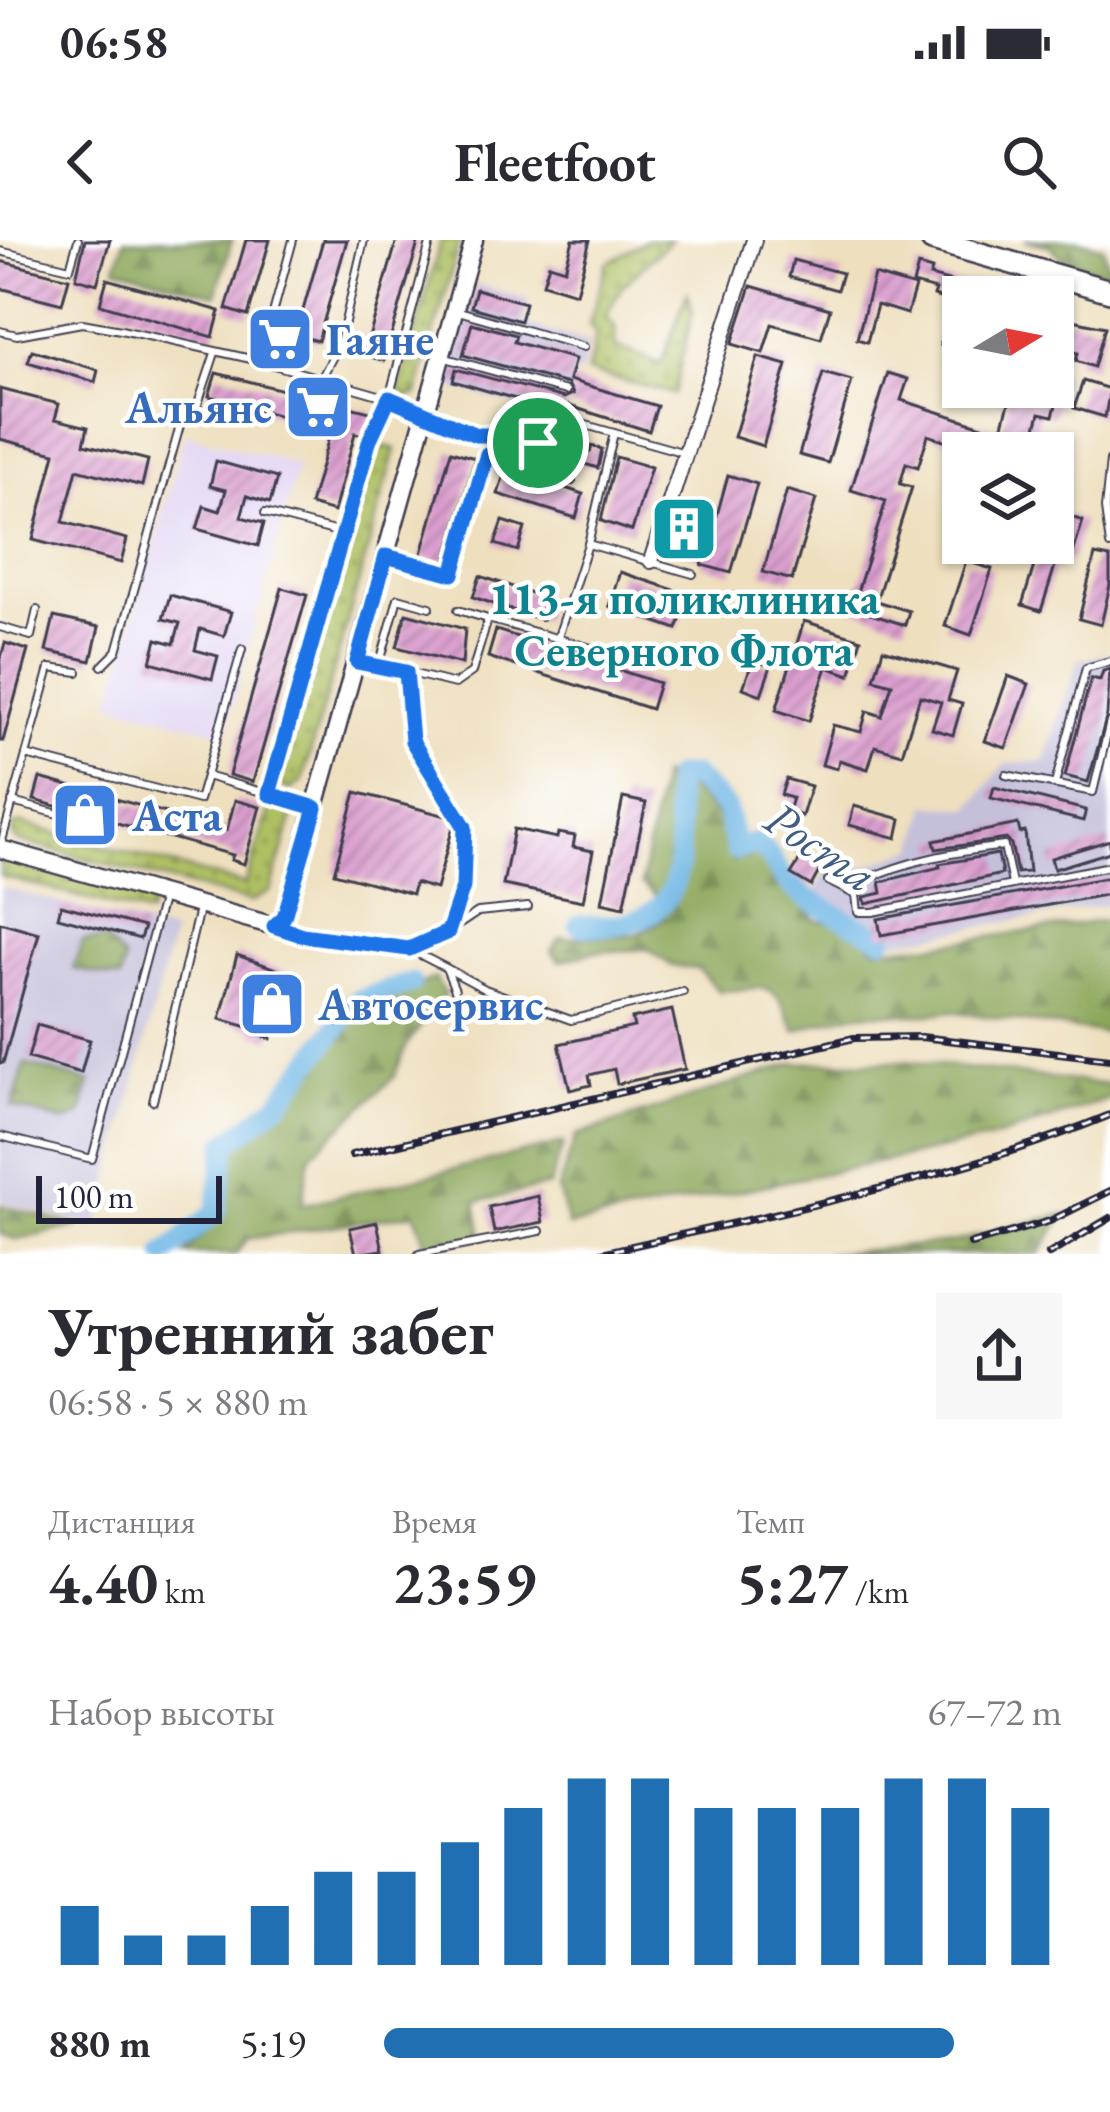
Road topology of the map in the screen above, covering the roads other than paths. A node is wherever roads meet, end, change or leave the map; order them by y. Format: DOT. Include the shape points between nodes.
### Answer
graph roads {
  1 [pos="78,240"];
  2 [pos="293,240"];
  3 [pos="364,240"];
  4 [pos="431,240"];
  5 [pos="474,240"];
  6 [pos="754,240"];
  7 [pos="932,240"];
  8 [pos="0,250"];
  9 [pos="1110,291"];
  10 [pos="454,310"];
  11 [pos="0,332"];
  12 [pos="584,347"];
  13 [pos="215,353"];
  14 [pos="441,357"];
  15 [pos="260,361"];
  16 [pos="322,377"];
  17 [pos="566,391"];
  18 [pos="389,398"];
  19 [pos="426,413"];
  20 [pos="568,421"];
  21 [pos="614,433"];
  22 [pos="476,435"];
  23 [pos="487,454"];
  24 [pos="685,454"];
  25 [pos="1110,461"];
  26 [pos="531,468"];
  27 [pos="572,481"];
  28 [pos="265,513"];
  29 [pos="344,534"];
  30 [pos="588,544"];
  31 [pos="1110,545"];
  32 [pos="386,556"];
  33 [pos="651,561"];
  34 [pos="692,574"];
  35 [pos="430,607"];
  36 [pos="38,610"];
  37 [pos="458,610"];
  38 [pos="488,619"];
  39 [pos="0,627"];
  40 [pos="558,637"];
  41 [pos="242,649"];
  42 [pos="1110,661"];
  43 [pos="357,662"];
  44 [pos="648,664"];
  45 [pos="102,666"];
  46 [pos="379,666"];
  47 [pos="78,672"];
  48 [pos="406,672"];
  49 [pos="1110,722"];
  50 [pos="26,754"];
  51 [pos="1006,775"];
  52 [pos="206,776"];
  53 [pos="1055,784"];
  54 [pos="269,794"];
  55 [pos="12,802"];
  56 [pos="316,808"];
  57 [pos="102,825"];
  58 [pos="0,849"];
  59 [pos="1110,866"];
  60 [pos="828,881"];
  61 [pos="1012,885"];
  62 [pos="164,895"];
  63 [pos="856,895"];
  64 [pos="200,905"];
  65 [pos="527,907"];
  66 [pos="274,926"];
  67 [pos="448,932"];
  68 [pos="409,949"];
  69 [pos="446,968"];
  70 [pos="455,990"];
  71 [pos="683,992"];
  72 [pos="153,1101"];
  73 [pos="0,1136"];
  74 [pos="540,1231"];
  75 [pos="419,1254"];
  1 -- 8 [label="lane" via="70,268"];
  2 -- 15 [label="lane"];
  3 -- 16 [label="lane" via="340,343"];
  4 -- 18 [label="lane"];
  5 -- 10 [label="street"];
  6 -- 24 [label="street"];
  7 -- 9 [label="main road"];
  10 -- 12 [label="lane"];
  10 -- 14 [label="street"];
  11 -- 13 [label="lane" via="82,323"];
  13 -- 15 [label="lane"];
  13 -- 45 [label="lane" via="196,410 183,415 117,651"];
  14 -- 17 [label="lane"];
  14 -- 19 [label="street"];
  15 -- 16 [label="lane"];
  16 -- 18 [label="lane"];
  18 -- 19 [label="lane"];
  18 -- 29 [label="lane"];
  19 -- 22 [label="lane"];
  19 -- 32 [label="street"];
  20 -- 21 [label="lane"];
  21 -- 24 [label="lane"];
  21 -- 30 [label="lane"];
  22 -- 23 [label="lane"];
  22 -- 26 [label="lane" via="538,443"];
  23 -- 26 [label="lane"];
  23 -- 32 [label="lane" via="453,574"];
  24 -- 33 [label="street"];
  25 -- 31 [label="lane"];
  26 -- 27 [label="lane"];
  28 -- 29 [label="lane"];
  29 -- 54 [label="lane"];
  30 -- 33 [label="lane"];
  30 -- 40 [label="lane"];
  32 -- 43 [label="street"];
  33 -- 34 [label="lane"];
  35 -- 46 [label="lane" via="398,598"];
  36 -- 39 [label="lane" via="31,635"];
  37 -- 38 [label="lane"];
  38 -- 40 [label="lane"];
  38 -- 48 [label="lane" via="472,672 455,684"];
  40 -- 44 [label="lane"];
  41 -- 52 [label="lane"];
  42 -- 53 [label="lane" via="1086,668"];
  43 -- 46 [label="lane"];
  43 -- 56 [label="street"];
  46 -- 48 [label="lane"];
  47 -- 50 [label="lane" via="50,668"];
  48 -- 67 [label="lane" via="412,741 465,827 463,887"];
  49 -- 53 [label="lane" via="1093,792"];
  50 -- 52 [label="lane" via="199,800"];
  50 -- 55 [label="lane"];
  51 -- 53 [label="lane"];
  52 -- 54 [label="lane"];
  54 -- 56 [label="lane"];
  55 -- 57 [label="lane"];
  55 -- 58 [label="lane"];
  56 -- 66 [label="street" via="284,917"];
  58 -- 62 [label="street"];
  59 -- 61 [label="lane"];
  60 -- 63 [label="lane"];
  61 -- 63 [label="lane" via="873,912 858,912"];
  61 -- 63 [label="lane" via="1004,846 886,870 862,881"];
  62 -- 64 [label="street"];
  62 -- 73 [label="lane" via="92,1160"];
  64 -- 66 [label="street"];
  64 -- 72 [label="lane"];
  65 -- 67 [label="lane" via="478,912"];
  66 -- 68 [label="lane"];
  67 -- 68 [label="lane"];
  68 -- 69 [label="lane"];
  69 -- 70 [label="lane"];
  69 -- 71 [label="lane" via="571,1020"];
  74 -- 75 [label="lane"];
}
